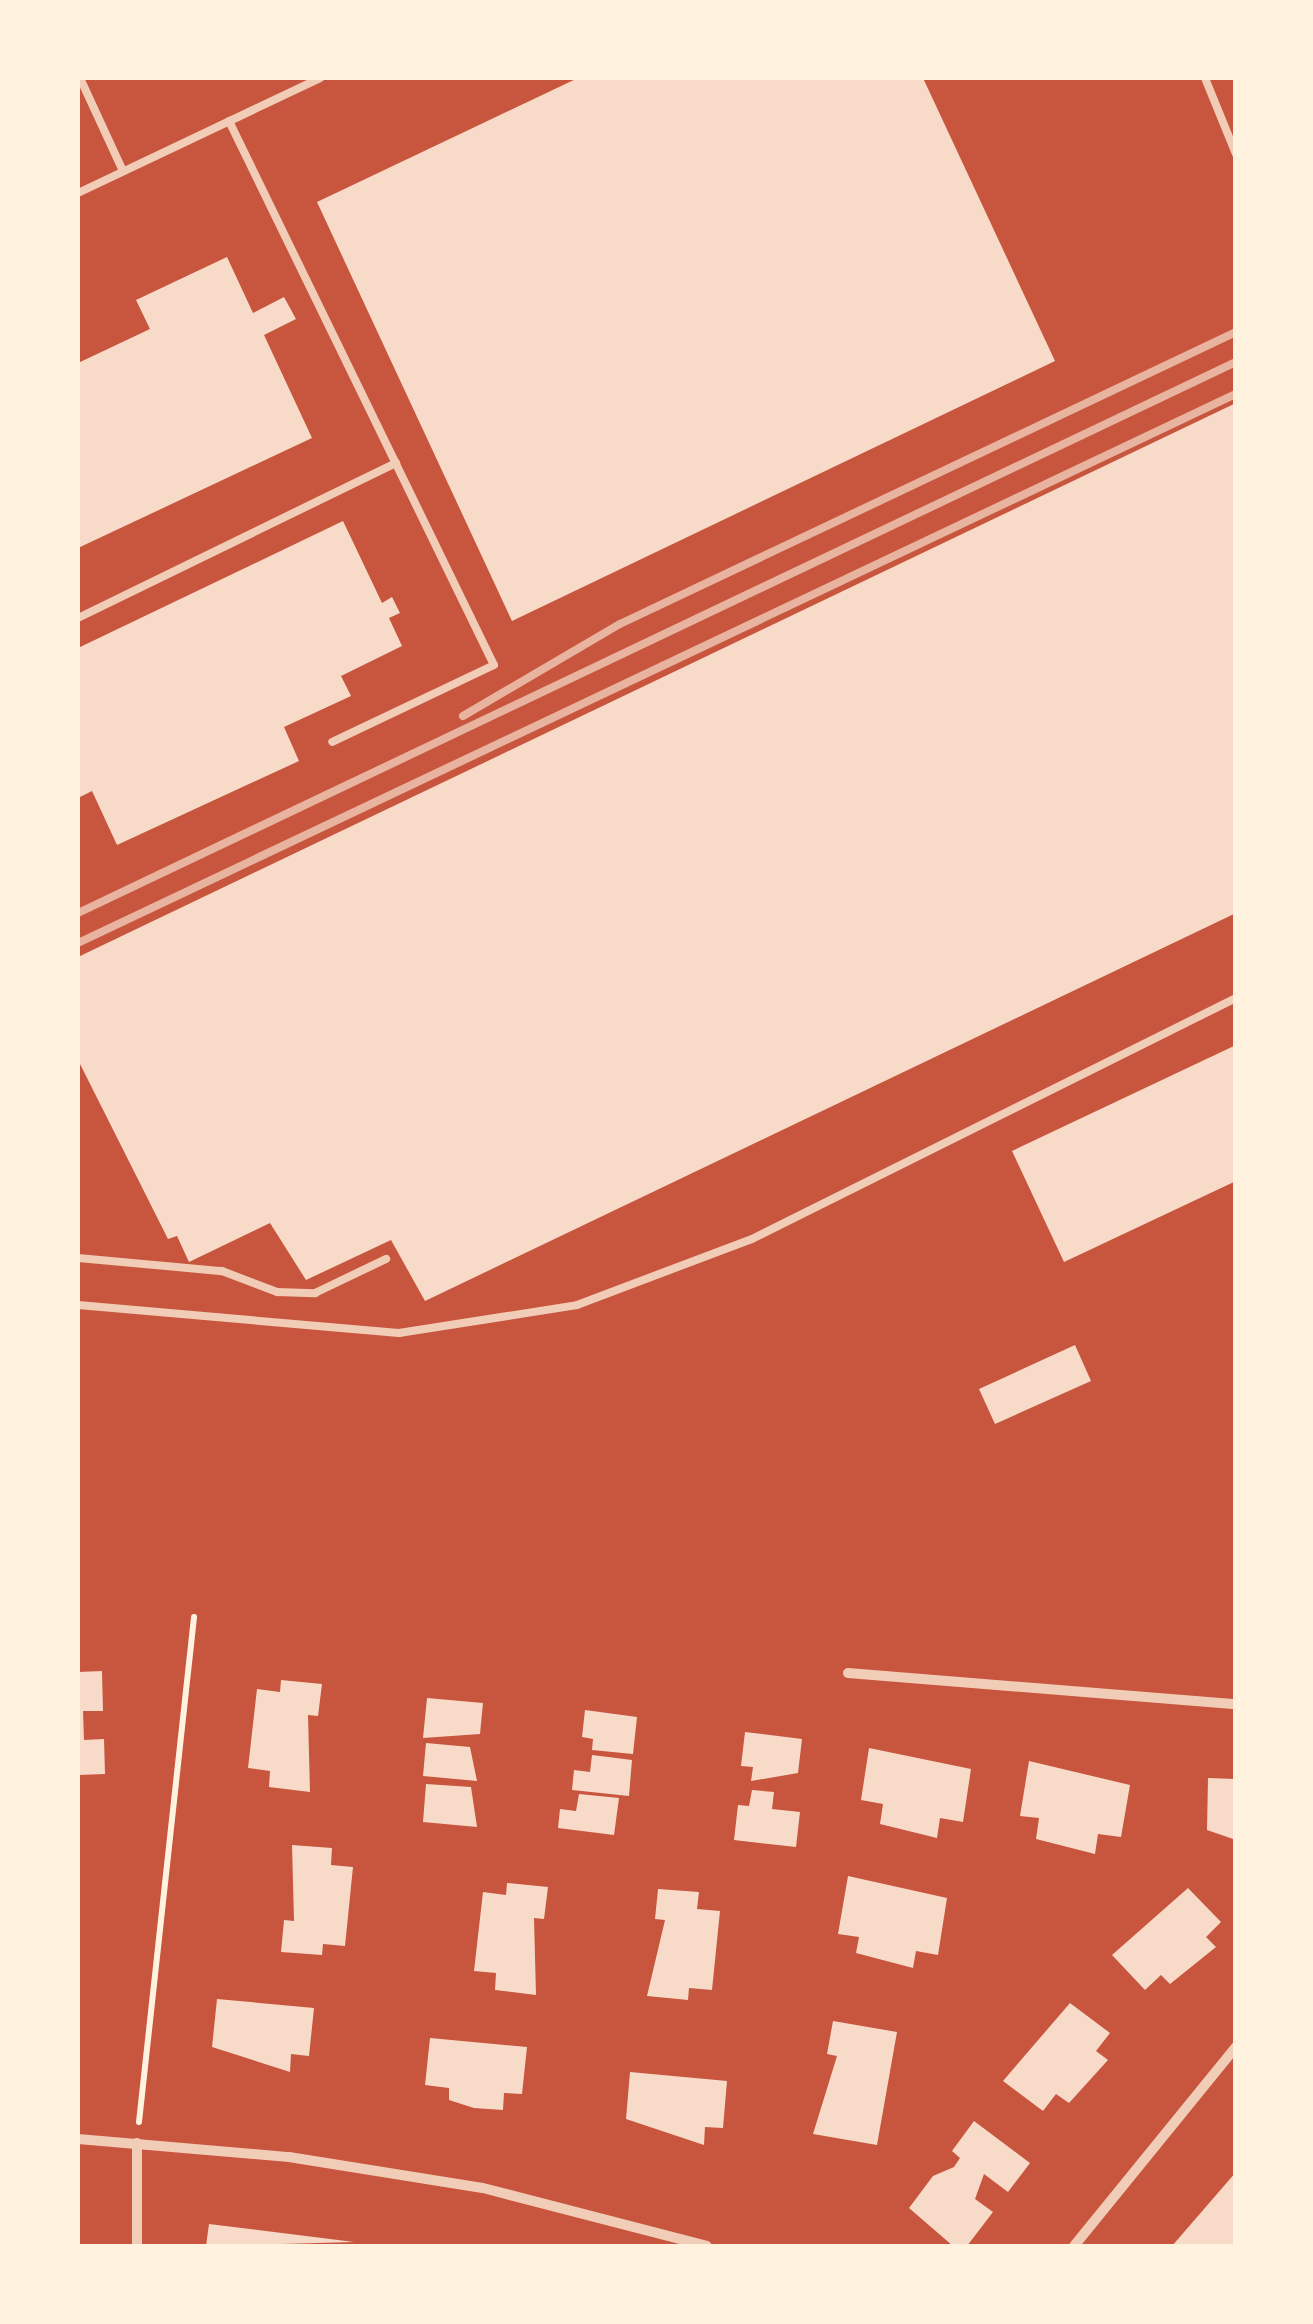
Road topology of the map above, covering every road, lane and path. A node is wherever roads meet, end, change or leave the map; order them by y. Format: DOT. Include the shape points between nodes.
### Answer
graph roads {
  1 [pos="80,78"];
  2 [pos="320,78"];
  3 [pos="1205,78"];
  4 [pos="229,121"];
  5 [pos="1236,154"];
  6 [pos="124,171"];
  7 [pos="78,193"];
  8 [pos="396,463"];
  9 [pos="78,618"];
  10 [pos="332,742"];
  11 [pos="1236,998"];
  12 [pos="78,1258"];
  13 [pos="386,1259"];
  14 [pos="78,1305"];
  15 [pos="194,1616"];
  16 [pos="848,1673"];
  17 [pos="1236,1704"];
  18 [pos="1235,2050"];
  19 [pos="78,2138"];
  20 [pos="136,2143"];
  21 [pos="137,2246"];
  22 [pos="707,2246"];
  23 [pos="1074,2246"];
  1 -- 6 [label="lane"];
  2 -- 4 [label="lane"];
  3 -- 5 [label="lane"];
  4 -- 6 [label="lane"];
  4 -- 8 [label="lane"];
  6 -- 7 [label="lane"];
  8 -- 9 [label="lane"];
  8 -- 10 [label="lane" via="494,664"];
  11 -- 14 [label="lane" via="752,1239 577,1305 399,1333"];
  12 -- 13 [label="lane" via="222,1271 277,1292 315,1293"];
  15 -- 20 [label="path"];
  16 -- 17 [label="street"];
  18 -- 23 [label="street"];
  19 -- 20 [label="street"];
  20 -- 21 [label="street"];
  20 -- 22 [label="street" via="482,2188"];
}
